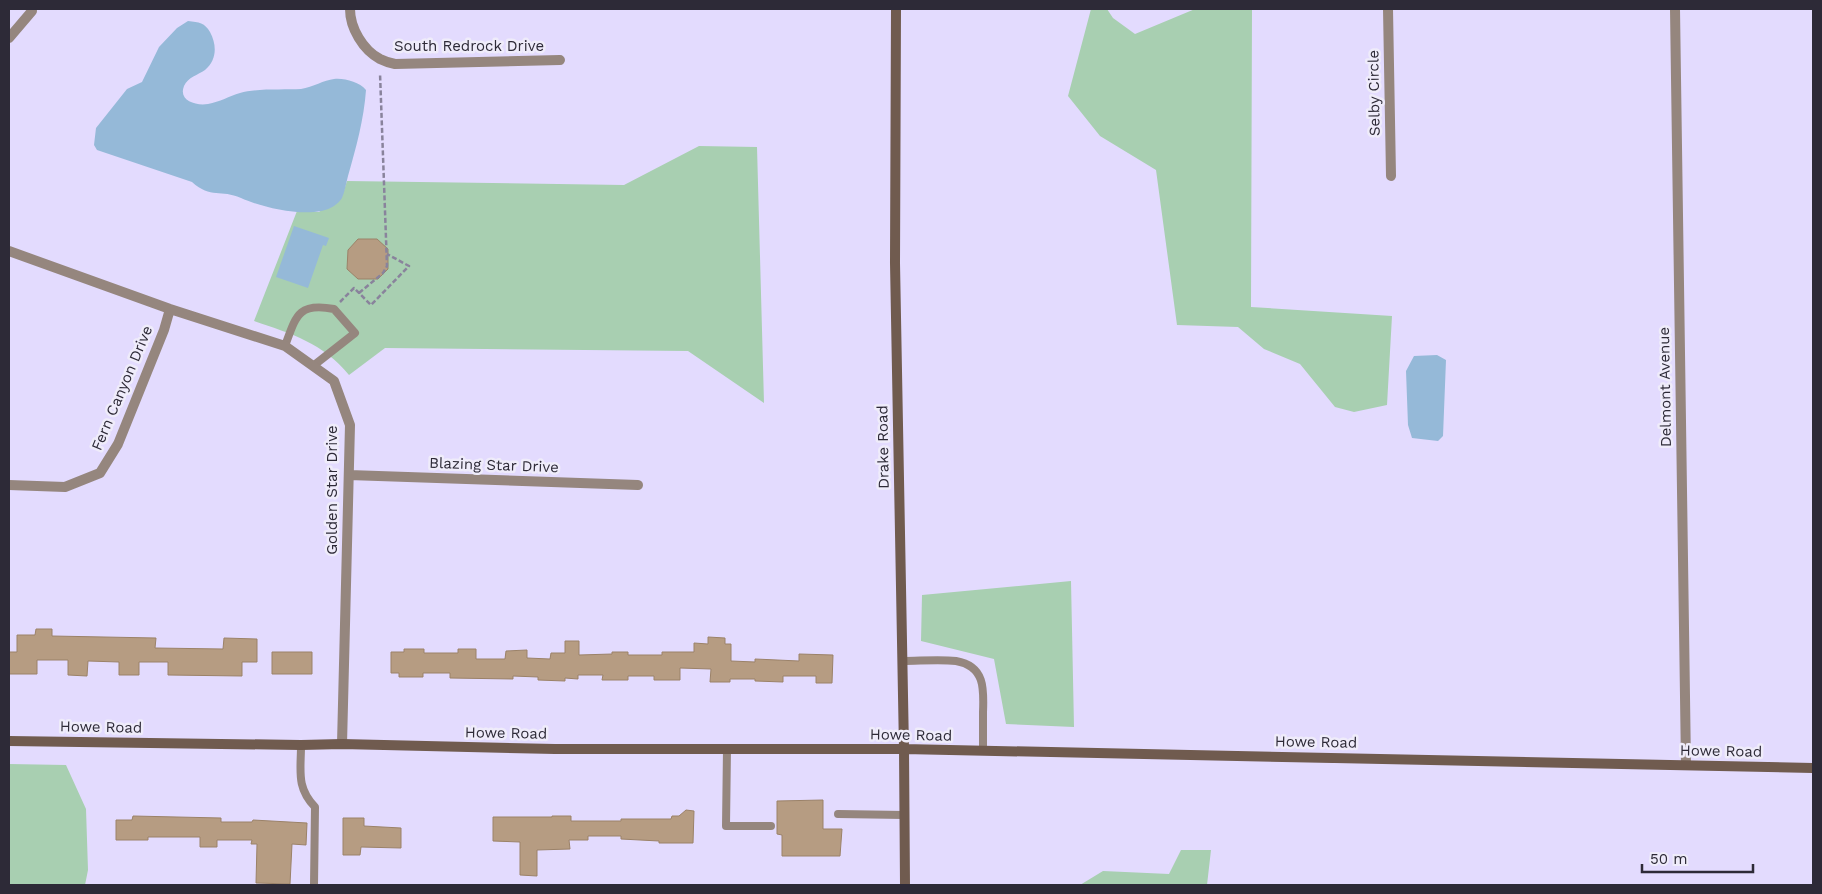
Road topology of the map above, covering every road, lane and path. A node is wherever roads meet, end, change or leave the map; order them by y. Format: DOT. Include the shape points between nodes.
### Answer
graph roads {
  1 [pos="350,9"];
  2 [pos="896,9"];
  3 [pos="1388,9"];
  4 [pos="1675,9"];
  5 [pos="32,11"];
  6 [pos="9,38"];
  7 [pos="380,59"];
  8 [pos="560,60"];
  9 [pos="1391,176"];
  10 [pos="9,251"];
  11 [pos="387,254"];
  12 [pos="359,293"];
  13 [pos="334,309"];
  14 [pos="170,310"];
  15 [pos="285,346"];
  16 [pos="313,366"];
  17 [pos="350,475"];
  18 [pos="9,485"];
  19 [pos="638,485"];
  20 [pos="902,661"];
  21 [pos="9,741"];
  22 [pos="342,744"];
  23 [pos="300,745"];
  24 [pos="727,749"];
  25 [pos="904,749"];
  26 [pos="983,750"];
  27 [pos="1686,765"];
  28 [pos="1813,768"];
  29 [pos="838,814"];
  30 [pos="904,815"];
  31 [pos="771,826"];
  32 [pos="314,885"];
  33 [pos="905,885"];
  1 -- 7 [label="street, South Redrock Drive" via="355,32"];
  2 -- 20 [label="street, Drake Road" via="895,263"];
  3 -- 9 [label="street, Selby Circle"];
  4 -- 27 [label="street, Delmont Avenue"];
  5 -- 6 [label="street"];
  7 -- 8 [label="street, South Redrock Drive" via="395,64"];
  7 -- 11 [label="path"];
  10 -- 14 [label="street, Golden Star Drive"];
  11 -- 12 [label="path" via="387,266 382,273"];
  11 -- 12 [label="path" via="409,266 371,305"];
  12 -- 13 [label="path" via="354,288"];
  13 -- 15 [label="lane" via="321,306 306,308 294,320"];
  13 -- 16 [label="lane" via="355,334"];
  14 -- 15 [label="street, Golden Star Drive"];
  14 -- 18 [label="street, Fern Canyon Drive" via="118,444 100,473 65,487"];
  15 -- 16 [label="street, Golden Star Drive"];
  16 -- 17 [label="street, Golden Star Drive" via="334,381 350,425"];
  17 -- 19 [label="street, Blazing Star Drive"];
  17 -- 22 [label="street, Golden Star Drive"];
  20 -- 25 [label="street, Drake Road"];
  20 -- 26 [label="lane" via="955,661 976,670 984,692"];
  21 -- 23 [label="street, Howe Road"];
  22 -- 23 [label="street, Howe Road"];
  22 -- 24 [label="street, Howe Road"];
  23 -- 32 [label="lane" via="302,790 315,806"];
  24 -- 25 [label="street, Howe Road"];
  24 -- 31 [label="lane" via="726,826"];
  25 -- 26 [label="street, Howe Road"];
  25 -- 30 [label="street, Drake Road"];
  26 -- 27 [label="street, Howe Road"];
  27 -- 28 [label="street, Howe Road"];
  29 -- 30 [label="lane"];
  30 -- 33 [label="street, Drake Road"];
}
